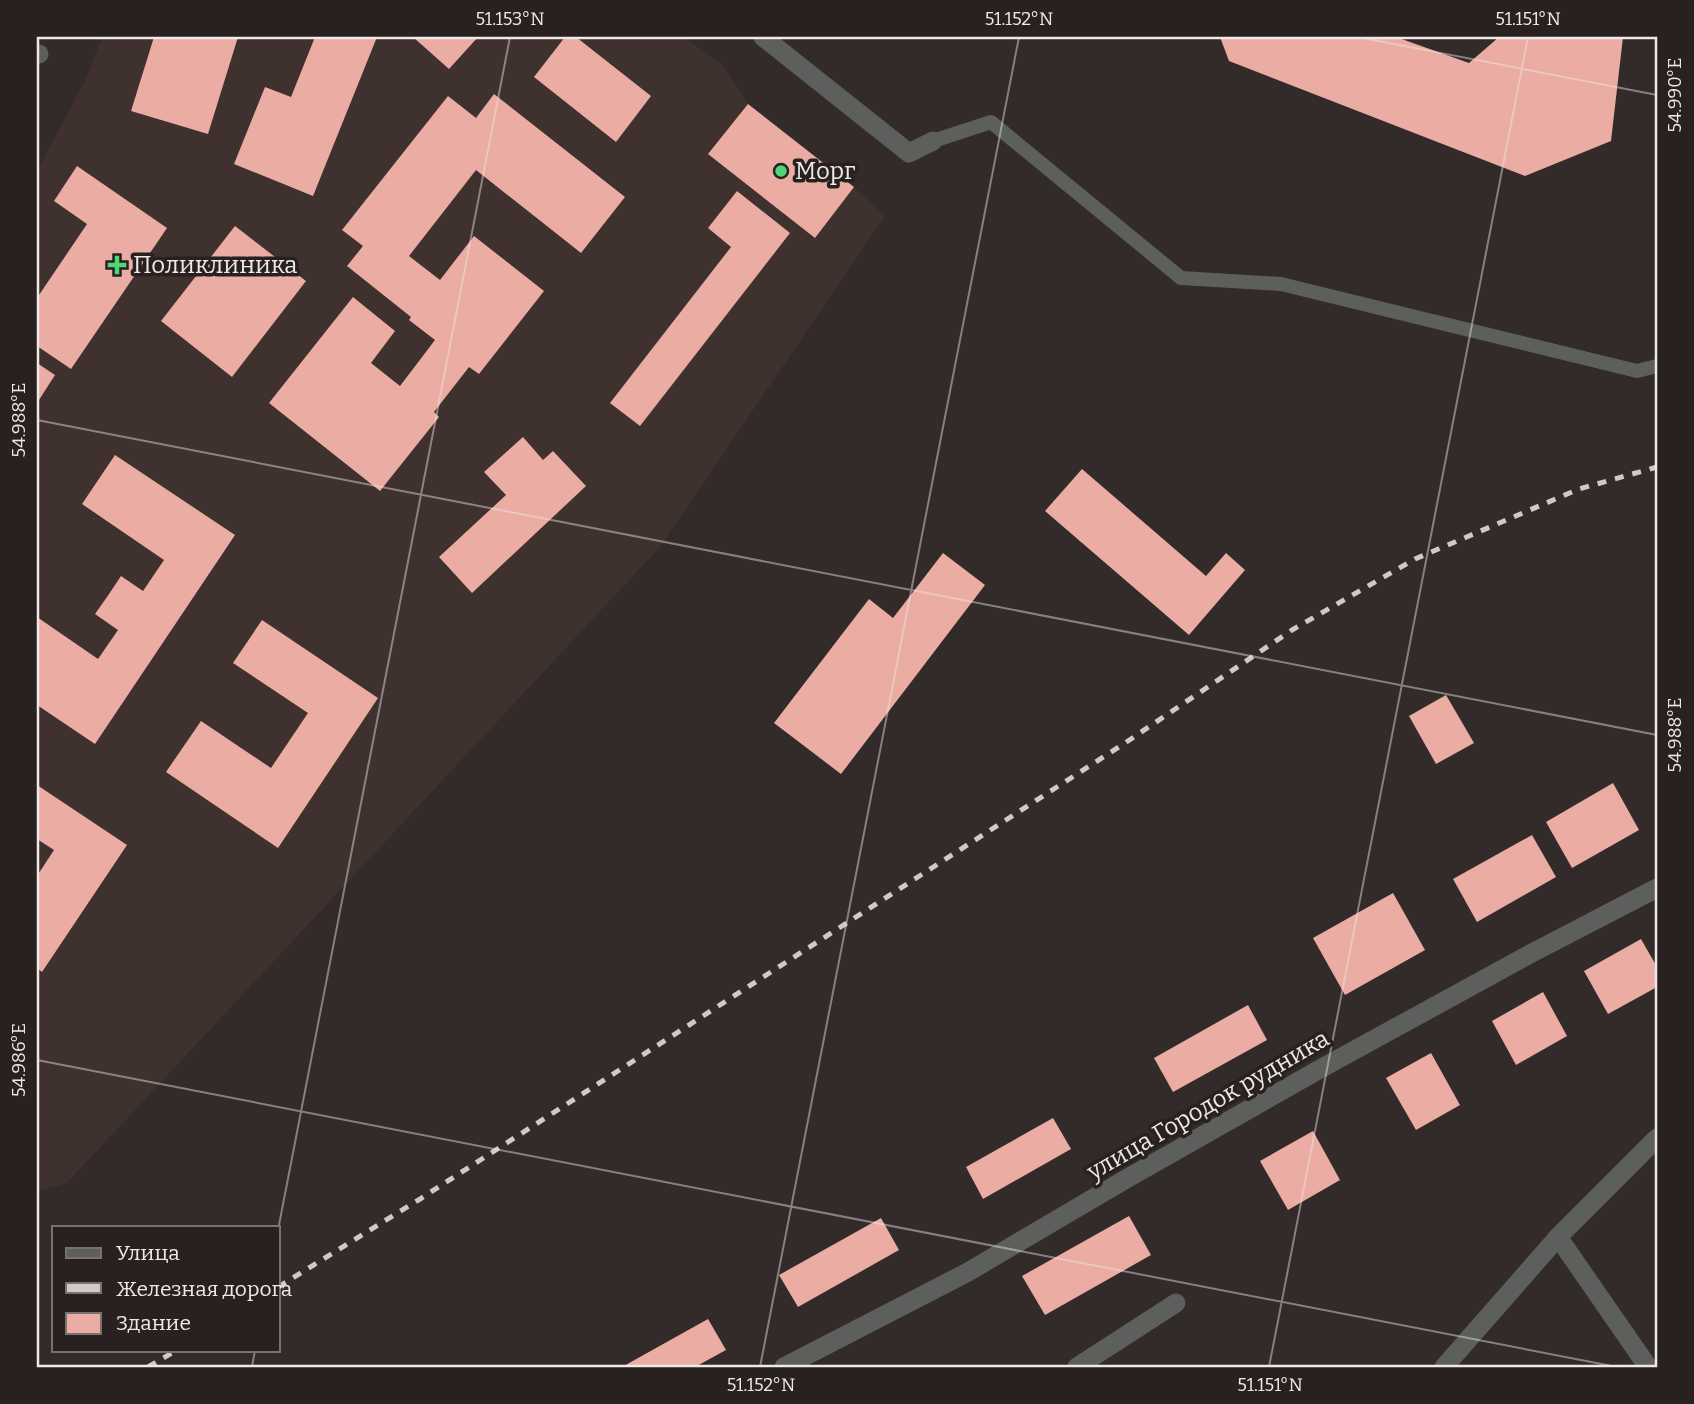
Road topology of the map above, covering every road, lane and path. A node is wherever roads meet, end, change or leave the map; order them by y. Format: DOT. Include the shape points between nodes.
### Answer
graph roads {
  1 [pos="763,37"];
  2 [pos="933,141"];
  3 [pos="1657,366"];
  4 [pos="1657,888"];
  5 [pos="1657,1138"];
  6 [pos="1558,1237"];
  7 [pos="1176,1303"];
  8 [pos="789,1366"];
  9 [pos="1077,1367"];
  10 [pos="1444,1367"];
  11 [pos="1648,1367"];
  1 -- 2 [label="street" via="909,153"];
  2 -- 3 [label="lane" via="991,122 1181,278 1281,284 1637,371"];
  4 -- 8 [label="street, улица Городок рудника" via="1320,1069 968,1272"];
  5 -- 6 [label="street"];
  6 -- 10 [label="street"];
  6 -- 11 [label="street"];
  7 -- 9 [label="street"];
}
